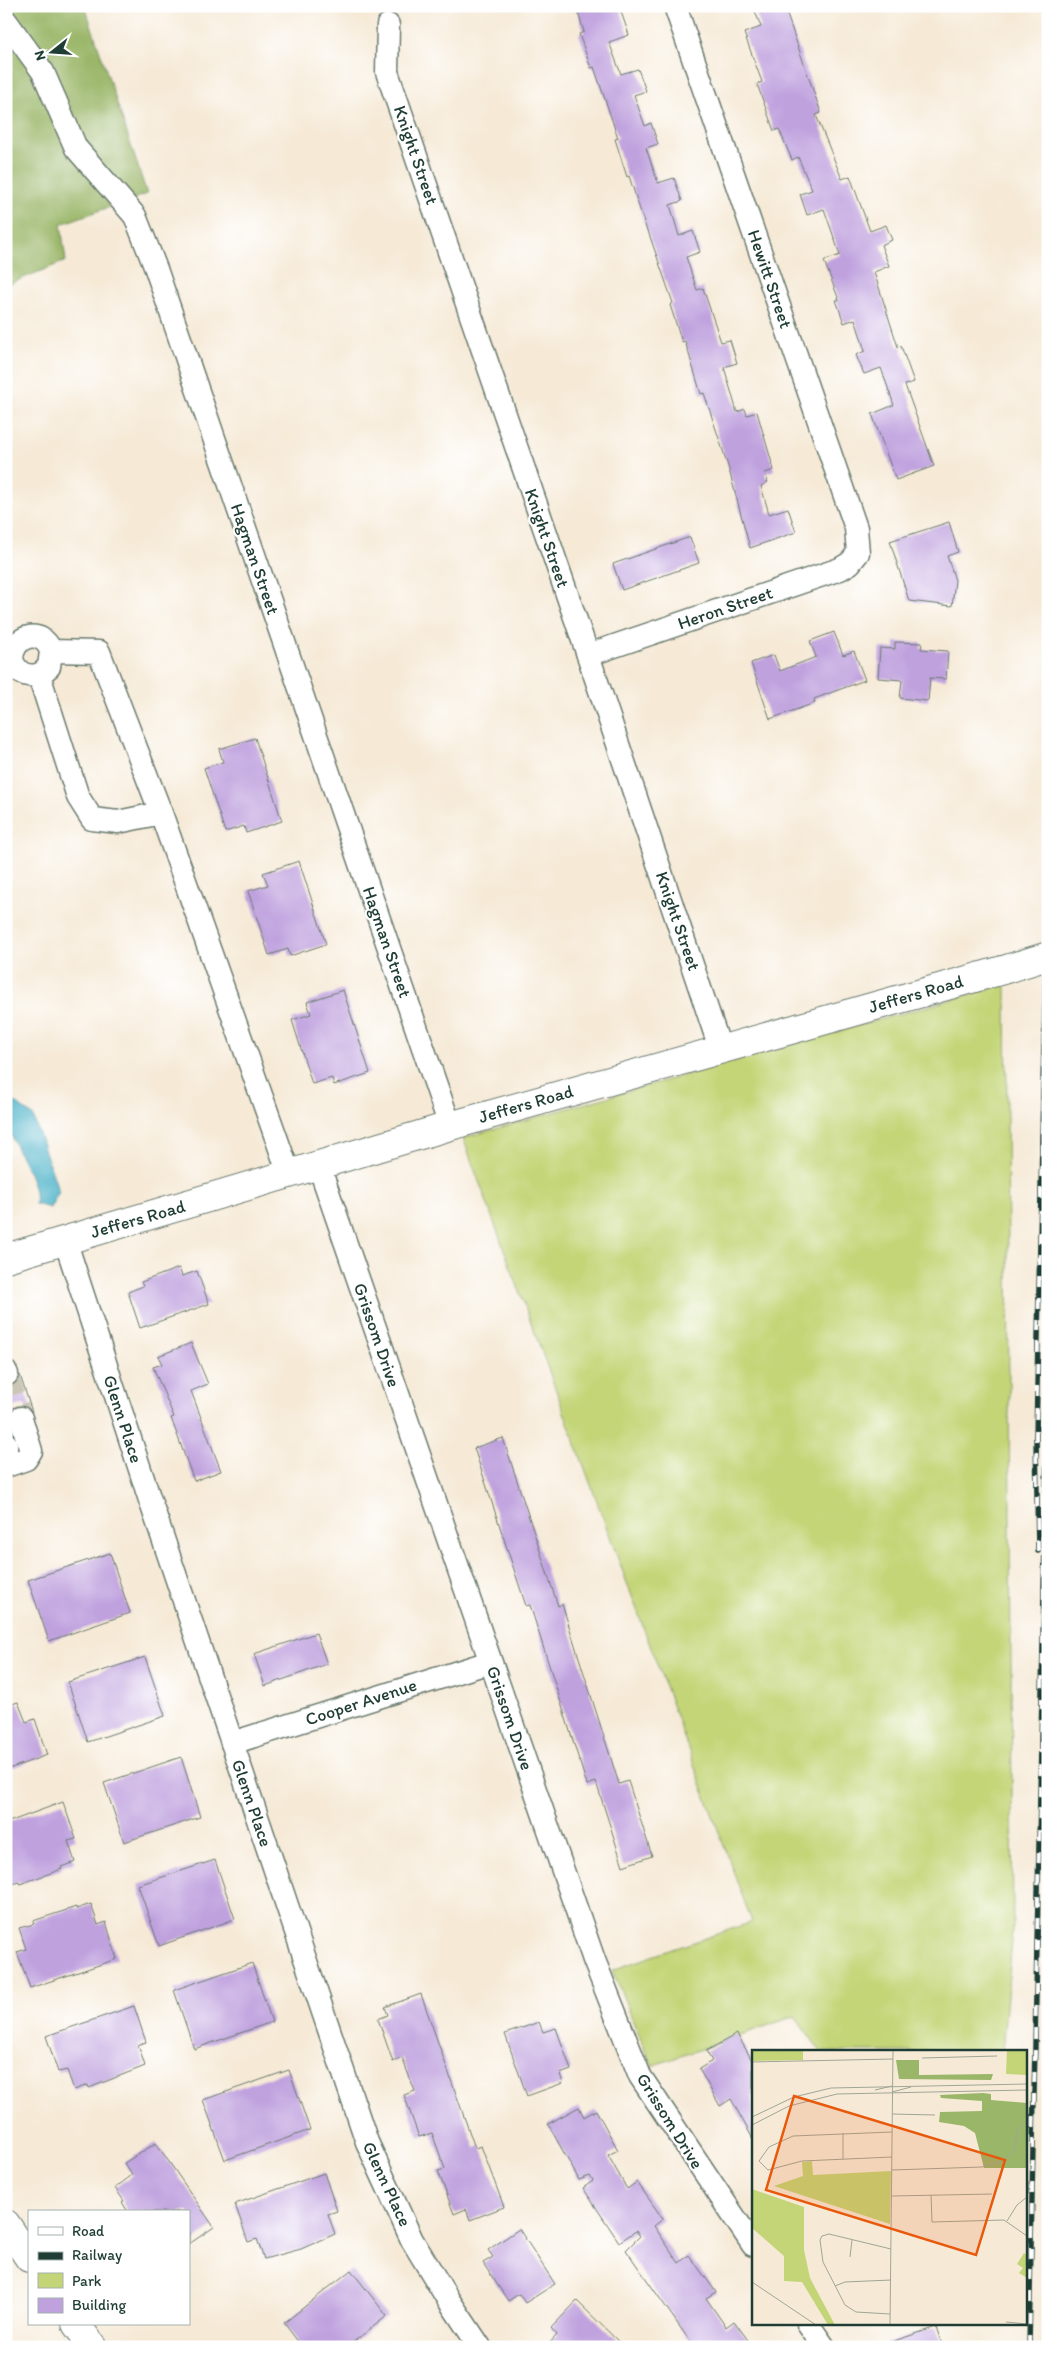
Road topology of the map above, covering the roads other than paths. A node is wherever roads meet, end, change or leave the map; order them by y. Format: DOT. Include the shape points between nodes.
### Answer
graph roads {
  1 [pos="675,6"];
  2 [pos="6,21"];
  3 [pos="388,25"];
  4 [pos="858,553"];
  5 [pos="52,651"];
  6 [pos="588,655"];
  7 [pos="39,675"];
  8 [pos="161,813"];
  9 [pos="1048,956"];
  10 [pos="720,1048"];
  11 [pos="450,1126"];
  12 [pos="319,1166"];
  13 [pos="289,1174"];
  14 [pos="65,1240"];
  15 [pos="6,1258"];
  16 [pos="21,1418"];
  17 [pos="6,1444"];
  18 [pos="6,1462"];
  19 [pos="6,1466"];
  20 [pos="490,1662"];
  21 [pos="232,1743"];
  22 [pos="6,2224"];
  23 [pos="752,2244"];
  24 [pos="28,2257"];
  25 [pos="77,2326"];
  26 [pos="809,2326"];
  27 [pos="93,2347"];
  28 [pos="480,2347"];
  29 [pos="824,2347"];
  1 -- 4 [label="street, Hewitt Street" via="856,528"];
  2 -- 11 [label="street, Hagman Street" via="43,72 76,148 135,216 156,269"];
  3 -- 6 [label="street, Knight Street" via="387,72"];
  4 -- 6 [label="street, Heron Street" via="840,569"];
  5 -- 7 [label="street" via="49,667"];
  5 -- 7 [label="street" via="48,643 37,636 25,637 14,646 12,660 19,672"];
  5 -- 8 [label="street" via="100,652"];
  6 -- 10 [label="street, Knight Street"];
  7 -- 8 [label="street" via="78,797 92,819 118,822"];
  8 -- 13 [label="street"];
  9 -- 10 [label="main road, Jeffers Road, bridge"];
  10 -- 11 [label="main road, Jeffers Road"];
  11 -- 12 [label="main road, Jeffers Road"];
  12 -- 13 [label="main road, Jeffers Road"];
  12 -- 20 [label="street, Grissom Drive"];
  13 -- 14 [label="main road, Jeffers Road"];
  14 -- 15 [label="main road, Jeffers Road"];
  14 -- 21 [label="street, Glenn Place"];
  16 -- 19 [label="street" via="31,1451 26,1459"];
  17 -- 18 [label="street"];
  20 -- 21 [label="street, Cooper Avenue"];
  20 -- 23 [label="street, Grissom Drive" via="594,1960 640,2076"];
  21 -- 28 [label="street, Glenn Place" via="367,2142 412,2240"];
  22 -- 24 [label="main road"];
  25 -- 27 [label="main road"];
  26 -- 29 [label="street"];
}
